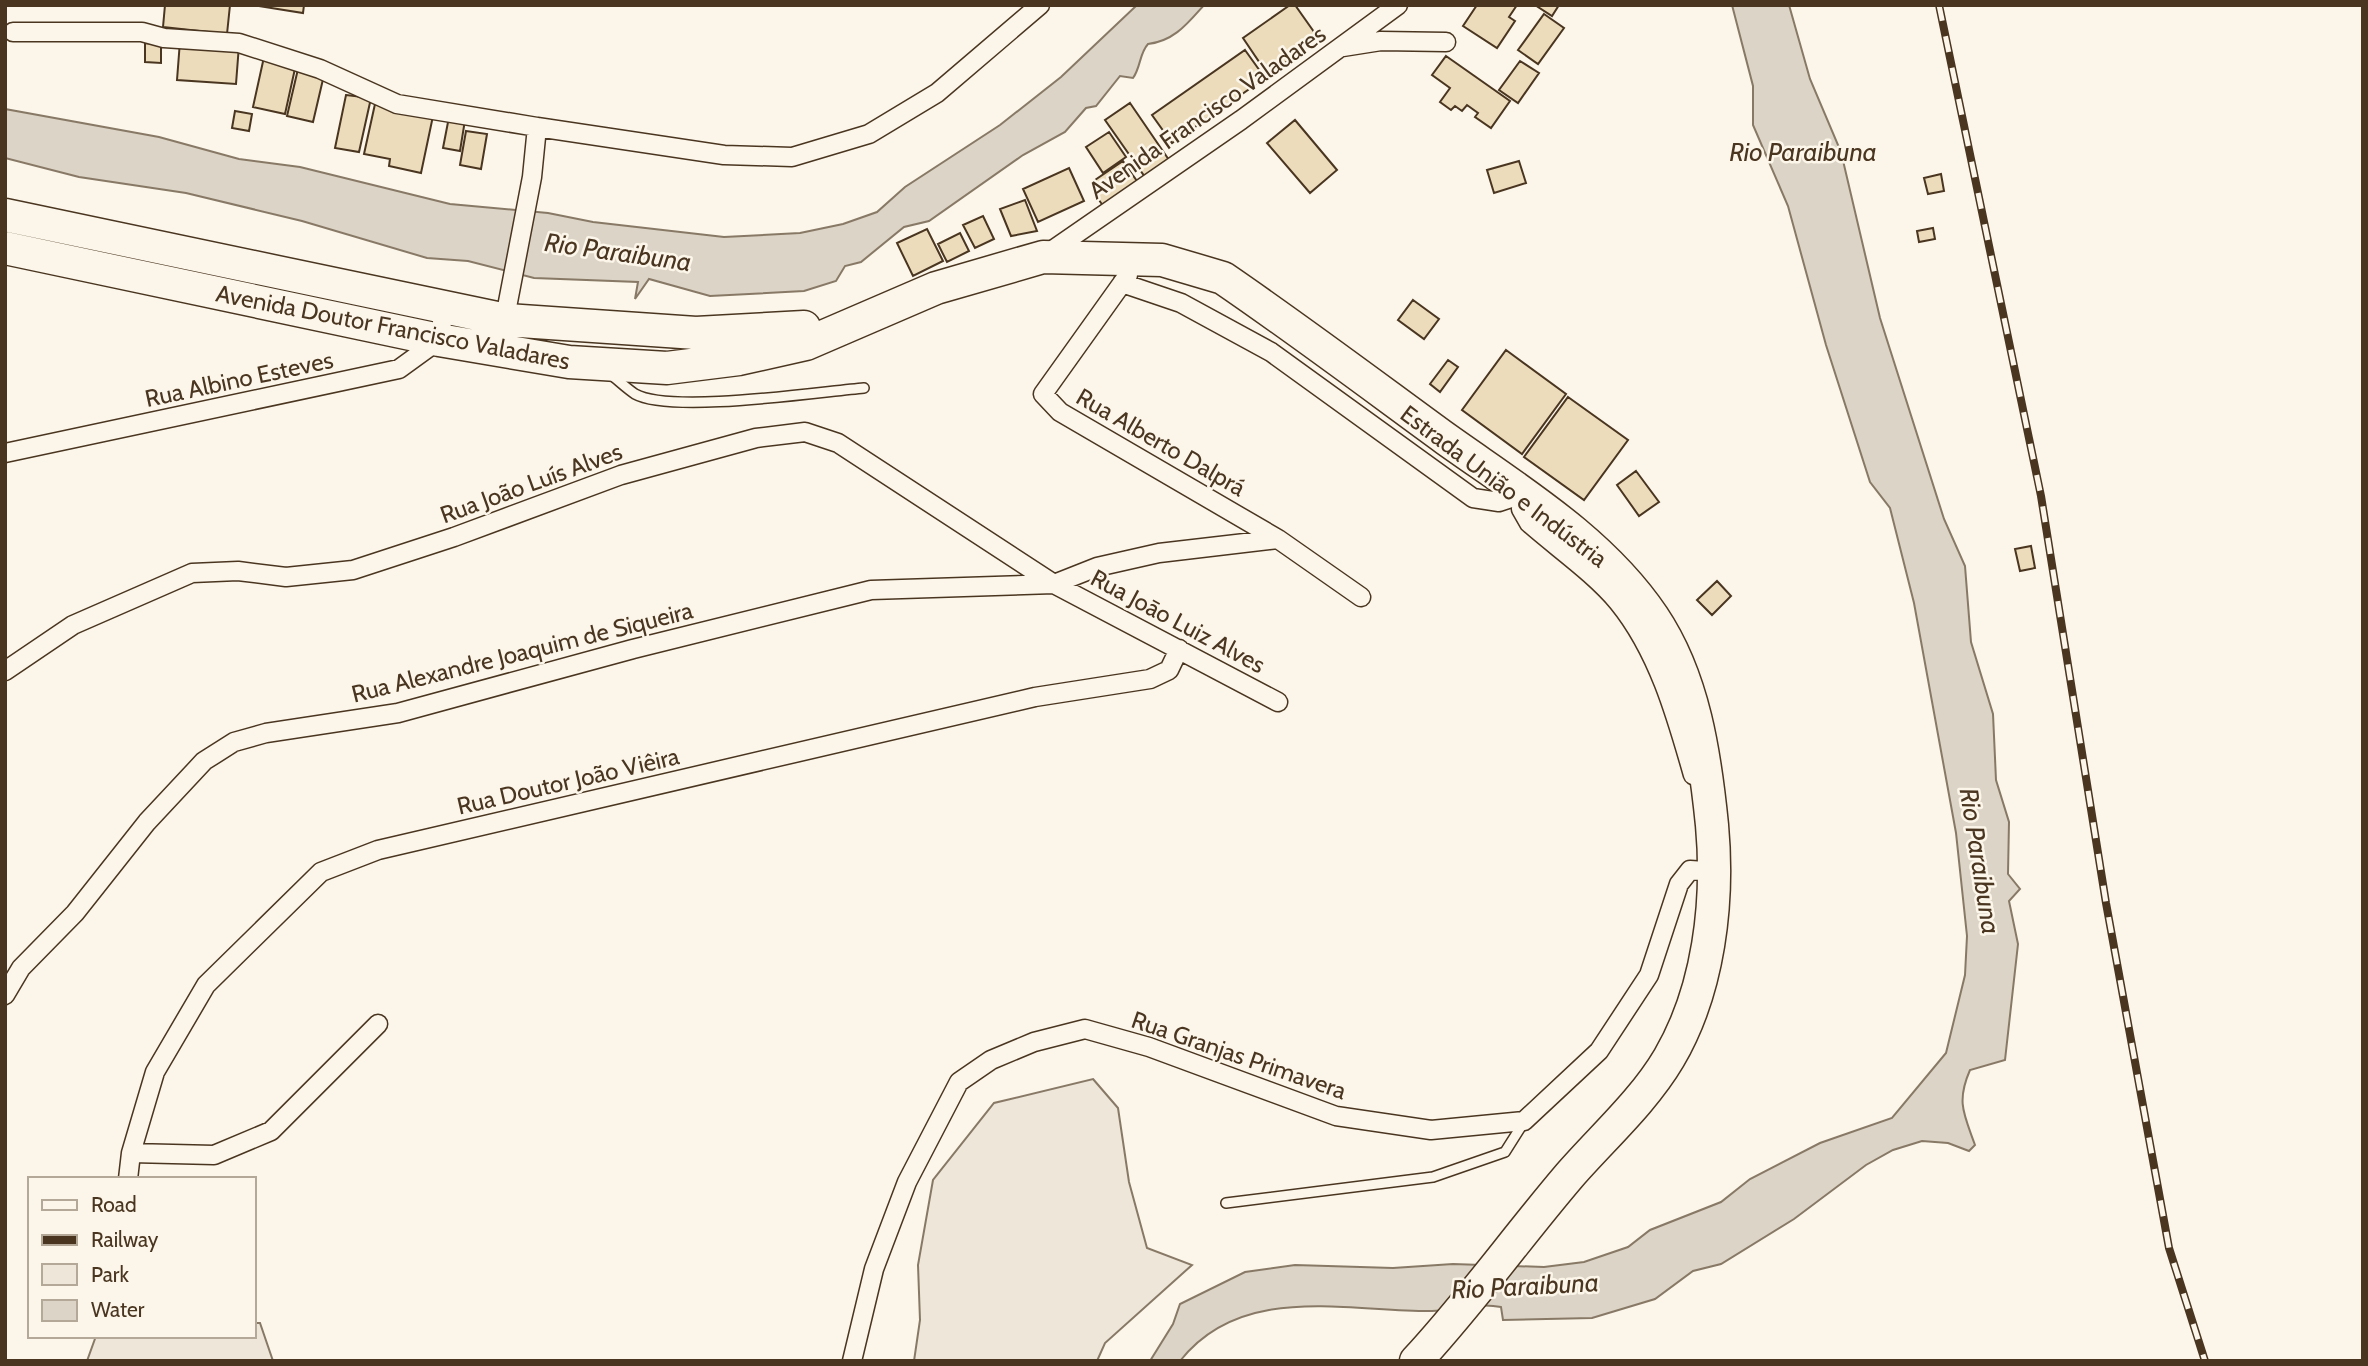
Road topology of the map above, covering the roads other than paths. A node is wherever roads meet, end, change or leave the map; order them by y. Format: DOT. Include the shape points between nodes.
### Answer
graph roads {
  1 [pos="1040,5"];
  2 [pos="1398,5"];
  3 [pos="13,32"];
  4 [pos="1446,42"];
  5 [pos="1340,48"];
  6 [pos="537,127"];
  7 [pos="5,215"];
  8 [pos="5,248"];
  9 [pos="1043,257"];
  10 [pos="1141,258"];
  11 [pos="1122,284"];
  12 [pos="908,302"];
  13 [pos="445,305"];
  14 [pos="506,320"];
  15 [pos="439,340"];
  16 [pos="497,350"];
  17 [pos="597,364"];
  18 [pos="864,388"];
  19 [pos="5,453"];
  20 [pos="1523,494"];
  21 [pos="1278,539"];
  22 [pos="1054,584"];
  23 [pos="1361,597"];
  24 [pos="1179,649"];
  25 [pos="5,671"];
  26 [pos="1278,702"];
  27 [pos="1714,866"];
  28 [pos="5,995"];
  29 [pos="378,1024"];
  30 [pos="1524,1121"];
  31 [pos="131,1153"];
  32 [pos="128,1177"];
  33 [pos="1226,1203"];
  34 [pos="1421,1356"];
  35 [pos="852,1361"];
  1 -- 6 [label="street" via="937,93 869,134 792,157 724,155"];
  2 -- 5 [label="street, Avenida Francisco Valadares"];
  3 -- 6 [label="street" via="142,32 239,43 320,69 397,104"];
  4 -- 5 [label="street" via="1381,41"];
  5 -- 9 [label="street, Avenida Francisco Valadares"];
  6 -- 14 [label="street"];
  7 -- 13 [label="highway, Avenida Doutor Francisco Valadares"];
  8 -- 15 [label="highway, Avenida Doutor Francisco Valadares"];
  9 -- 10 [label="highway, Estrada União e Indústria"];
  9 -- 12 [label="highway, Estrada União e Indústria" via="996,268"];
  10 -- 11 [label="street, Rua Alberto Dalprá"];
  10 -- 20 [label="highway, Estrada União e Indústria" via="1223,278"];
  11 -- 20 [label="street" via="1181,303 1271,352 1473,498 1499,502"];
  11 -- 21 [label="street, Rua Alberto Dalprá" via="1043,394 1059,412"];
  12 -- 14 [label="highway, Avenida Doutor Francisco Valadares" via="794,330 723,334"];
  12 -- 17 [label="highway, Avenida Doutor Francisco Valadares" via="806,344 739,359 667,368"];
  13 -- 14 [label="highway, Avenida Doutor Francisco Valadares"];
  13 -- 15 [label="street"];
  14 -- 16 [label="street"];
  15 -- 16 [label="highway, Avenida Doutor Francisco Valadares"];
  15 -- 19 [label="street, Rua Albino Esteves" via="399,369"];
  16 -- 17 [label="highway, Avenida Doutor Francisco Valadares"];
  17 -- 18 [label="lane" via="636,395 669,402"];
  20 -- 27 [label="highway, Estrada União e Indústria" via="1594,566 1626,581 1655,619 1676,660 1704,751"];
  21 -- 22 [label="street" via="1159,553 1097,567"];
  21 -- 23 [label="street, Rua Alberto Dalprá"];
  22 -- 24 [label="street, Rua Joāo Luiz Alves"];
  22 -- 25 [label="street, Rua João Luís Alves" via="838,443 805,432 756,438 621,475 353,570 286,577 238,571 192,573 73,625"];
  22 -- 28 [label="street, Rua Alexandre Joaquim de Siqueira" via="871,590 398,713 234,742 204,761 156,811 75,913 21,968"];
  24 -- 26 [label="street, Rua Joāo Luiz Alves"];
  24 -- 31 [label="street, Rua Doutor João Viêira" via="1169,670 1150,679 1035,697 839,741 378,850 321,872 206,985 155,1072"];
  27 -- 30 [label="street" via="1690,870 1679,884 1649,975 1599,1051"];
  27 -- 34 [label="highway, Estrada União e Indústria" via="1709,935 1696,998 1669,1058"];
  29 -- 31 [label="street" via="271,1131 214,1155"];
  30 -- 33 [label="lane" via="1504,1152 1433,1177"];
  30 -- 35 [label="street, Rua Granjas Primavera" via="1431,1130 1336,1116 1149,1047 1086,1029 1034,1042 990,1060 959,1082 907,1182 874,1269"];
  31 -- 32 [label="street, Rua Doutor João Viêira"];
}
